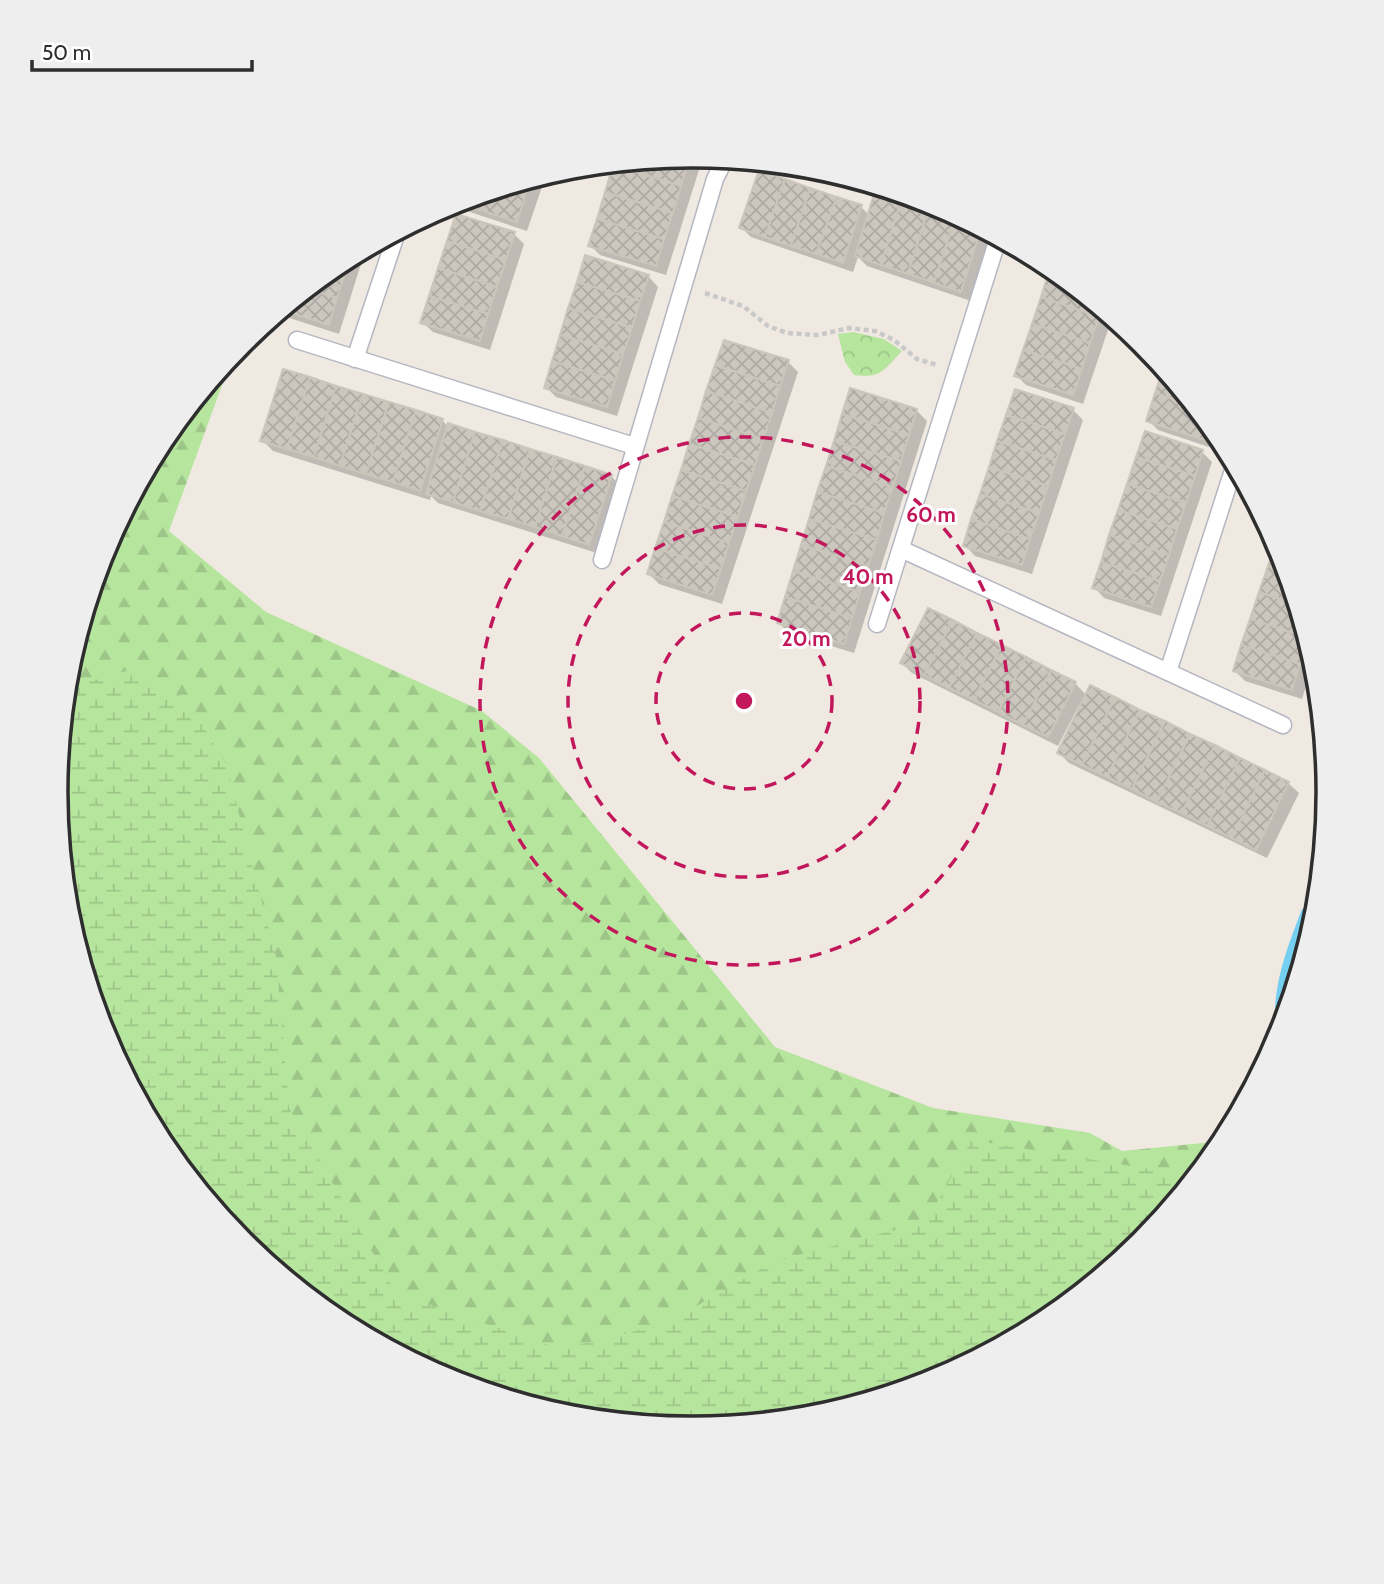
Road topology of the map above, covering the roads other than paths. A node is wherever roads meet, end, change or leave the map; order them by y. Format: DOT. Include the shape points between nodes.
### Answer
graph roads {
  1 [pos="719,169"];
  2 [pos="393,245"];
  3 [pos="995,247"];
  4 [pos="297,340"];
  5 [pos="355,359"];
  6 [pos="634,446"];
  7 [pos="1231,478"];
  8 [pos="901,549"];
  9 [pos="602,561"];
  10 [pos="877,624"];
  11 [pos="1168,672"];
  12 [pos="1283,725"];
  1 -- 6 [label="lane"];
  2 -- 5 [label="lane"];
  3 -- 8 [label="lane"];
  4 -- 5 [label="lane"];
  5 -- 6 [label="lane"];
  6 -- 9 [label="lane"];
  7 -- 11 [label="lane"];
  8 -- 10 [label="lane"];
  8 -- 11 [label="lane"];
  11 -- 12 [label="lane"];
}
